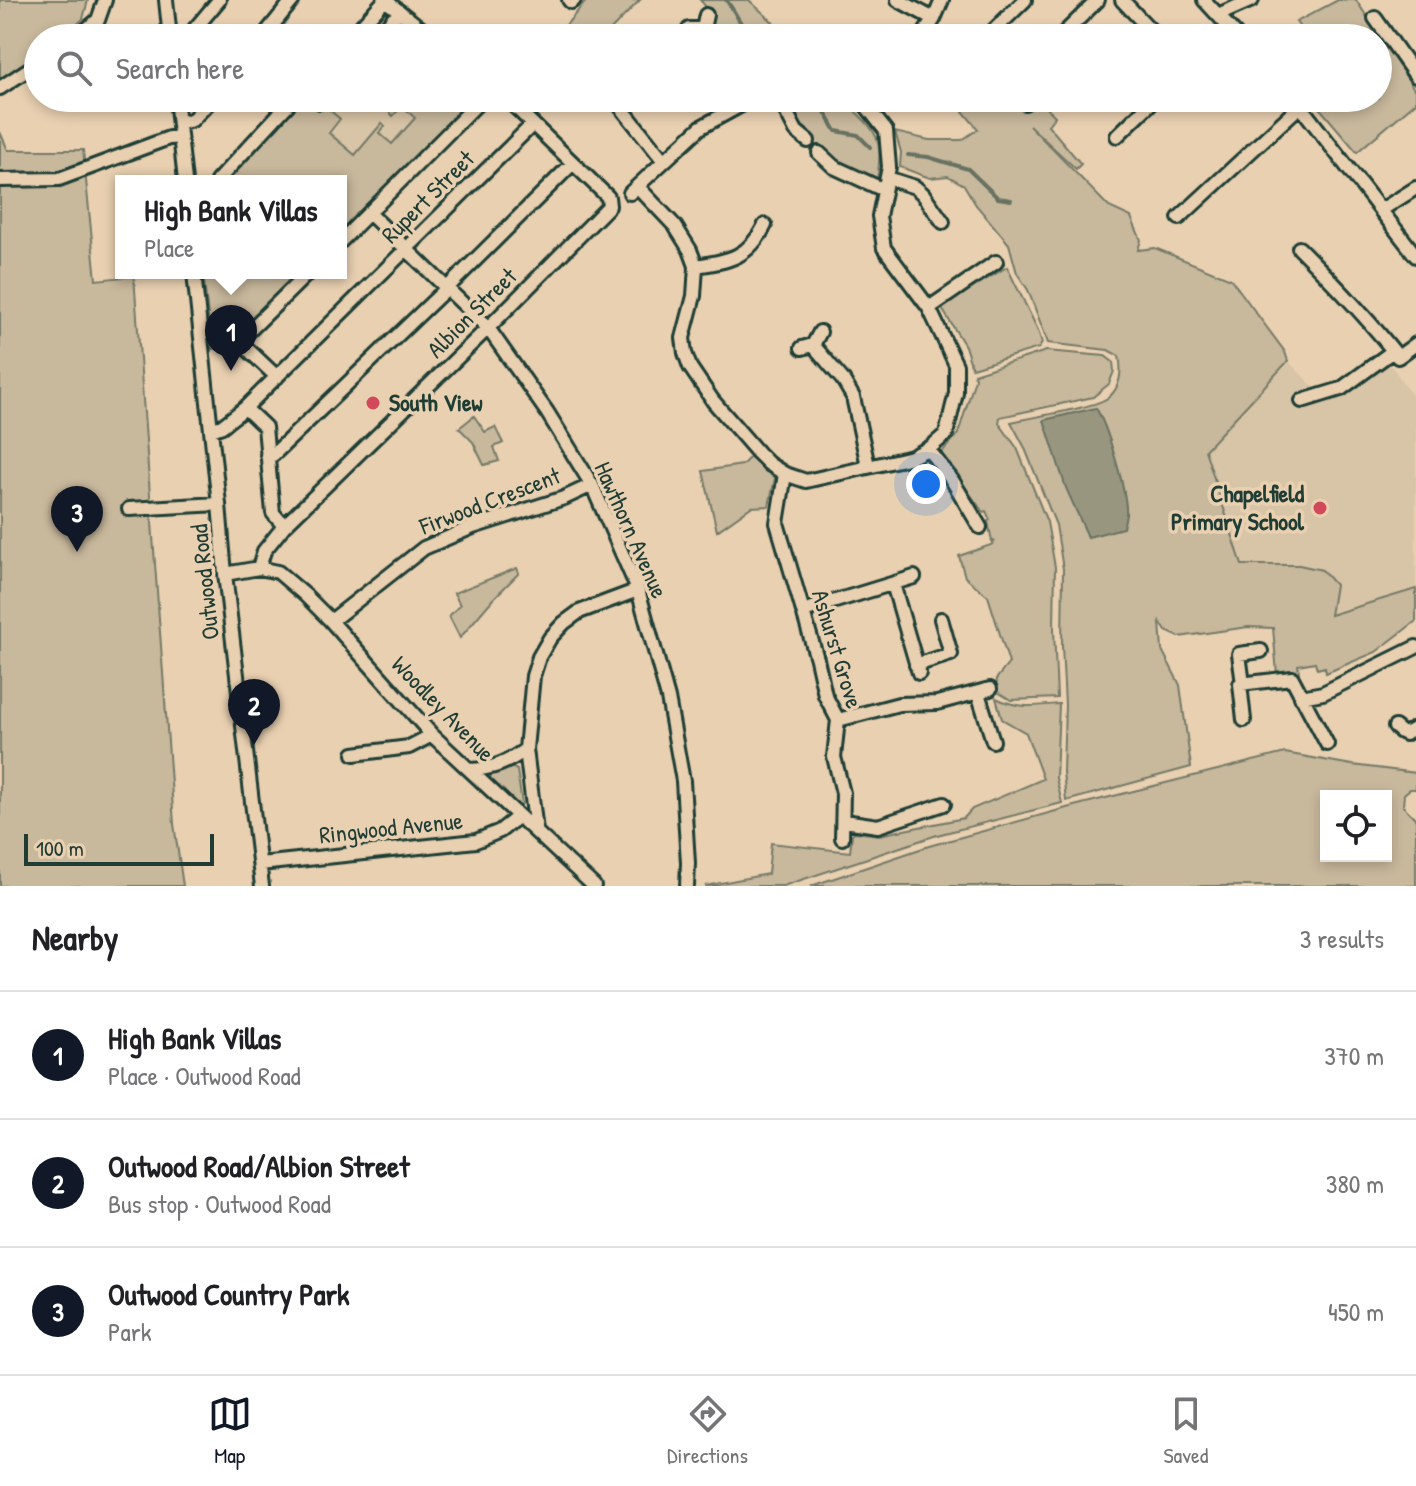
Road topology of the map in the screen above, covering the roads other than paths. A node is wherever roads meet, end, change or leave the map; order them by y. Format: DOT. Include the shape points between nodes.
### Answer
graph roads {
  1 [pos="105,0"];
  2 [pos="166,0"];
  3 [pos="219,0"];
  4 [pos="293,0"];
  5 [pos="385,0"];
  6 [pos="898,0"];
  7 [pos="942,0"];
  8 [pos="1025,0"];
  9 [pos="1098,0"];
  10 [pos="1122,0"];
  11 [pos="1204,0"];
  12 [pos="1252,0"];
  13 [pos="399,11"];
  14 [pos="706,15"];
  15 [pos="1218,15"];
  16 [pos="1375,18"];
  17 [pos="934,19"];
  18 [pos="93,24"];
  19 [pos="169,24"];
  20 [pos="199,24"];
  21 [pos="273,24"];
  22 [pos="363,24"];
  23 [pos="388,24"];
  24 [pos="415,24"];
  25 [pos="706,24"];
  26 [pos="931,24"];
  27 [pos="1000,24"];
  28 [pos="1073,24"];
  29 [pos="1145,24"];
  30 [pos="1226,24"];
  31 [pos="1379,24"];
  32 [pos="1392,42"];
  33 [pos="24,72"];
  34 [pos="1416,76"];
  35 [pos="0,88"];
  36 [pos="177,112"];
  37 [pos="200,112"];
  38 [pos="281,112"];
  39 [pos="469,112"];
  40 [pos="521,112"];
  41 [pos="625,112"];
  42 [pos="728,112"];
  43 [pos="786,112"];
  44 [pos="871,112"];
  45 [pos="1142,112"];
  46 [pos="1287,112"];
  47 [pos="1305,112"];
  48 [pos="533,124"];
  49 [pos="179,130"];
  50 [pos="1117,136"];
  51 [pos="808,141"];
  52 [pos="819,153"];
  53 [pos="664,161"];
  54 [pos="572,164"];
  55 [pos="184,175"];
  56 [pos="223,175"];
  57 [pos="0,180"];
  58 [pos="885,184"];
  59 [pos="1416,188"];
  60 [pos="1381,210"];
  61 [pos="369,213"];
  62 [pos="1179,218"];
  63 [pos="943,222"];
  64 [pos="764,234"];
  65 [pos="347,235"];
  66 [pos="1299,248"];
  67 [pos="406,249"];
  68 [pos="1416,256"];
  69 [pos="996,262"];
  70 [pos="696,266"];
  71 [pos="195,279"];
  72 [pos="302,279"];
  73 [pos="447,288"];
  74 [pos="929,308"];
  75 [pos="488,328"];
  76 [pos="820,332"];
  77 [pos="1416,344"];
  78 [pos="1396,354"];
  79 [pos="277,377"];
  80 [pos="1302,401"];
  81 [pos="245,408"];
  82 [pos="211,430"];
  83 [pos="928,449"];
  84 [pos="267,455"];
  85 [pos="868,466"];
  86 [pos="785,474"];
  87 [pos="592,485"];
  88 [pos="219,504"];
  89 [pos="129,509"];
  90 [pos="284,526"];
  91 [pos="980,527"];
  92 [pos="259,568"];
  93 [pos="225,574"];
  94 [pos="914,577"];
  95 [pos="893,584"];
  96 [pos="638,590"];
  97 [pos="803,611"];
  98 [pos="941,619"];
  99 [pos="331,621"];
  100 [pos="1416,647"];
  101 [pos="1261,651"];
  102 [pos="1243,684"];
  103 [pos="1301,697"];
  104 [pos="838,720"];
  105 [pos="1244,720"];
  106 [pos="1395,727"];
  107 [pos="1416,728"];
  108 [pos="432,735"];
  109 [pos="993,741"];
  110 [pos="1327,744"];
  111 [pos="526,749"];
  112 [pos="354,754"];
  113 [pos="470,770"];
  114 [pos="944,804"];
  115 [pos="519,816"];
  116 [pos="844,821"];
  117 [pos="536,831"];
  118 [pos="842,838"];
  119 [pos="260,864"];
  120 [pos="262,886"];
  121 [pos="594,886"];
  122 [pos="687,886"];
  1 -- 18 [label="street"];
  2 -- 19 [label="street"];
  3 -- 20 [label="street"];
  4 -- 21 [label="street"];
  5 -- 13 [label="street"];
  5 -- 22 [label="street"];
  6 -- 17 [label="street"];
  7 -- 17 [label="street"];
  8 -- 27 [label="street"];
  9 -- 28 [label="street"];
  10 -- 29 [label="street"];
  11 -- 15 [label="street"];
  12 -- 15 [label="street"];
  13 -- 23 [label="street"];
  13 -- 24 [label="street"];
  14 -- 25 [label="street"];
  15 -- 30 [label="street"];
  16 -- 31 [label="street"];
  17 -- 26 [label="street"];
  32 -- 34 [label="street"];
  33 -- 35 [label="street"];
  36 -- 49 [label="street"];
  37 -- 49 [label="street"];
  38 -- 56 [label="street"];
  39 -- 61 [label="street"];
  40 -- 48 [label="street"];
  41 -- 53 [label="street"];
  42 -- 53 [label="street" via="701,127"];
  43 -- 51 [label="street"];
  44 -- 58 [label="street" via="886,131"];
  45 -- 50 [label="street"];
  46 -- 62 [label="street"];
  47 -- 60 [label="street"];
  48 -- 54 [label="street"];
  48 -- 67 [label="street, Rupert Street"];
  49 -- 55 [label="street"];
  49 -- 57 [label="street" via="59,179"];
  52 -- 58 [label="street" via="834,167"];
  53 -- 70 [label="street" via="634,190 684,238"];
  54 -- 73 [label="street"];
  54 -- 75 [label="street, Albion Street" via="608,197 606,210"];
  58 -- 63 [label="street" via="915,187"];
  58 -- 74 [label="street" via="879,216 884,248"];
  59 -- 60 [label="street"];
  60 -- 68 [label="street"];
  61 -- 65 [label="street"];
  61 -- 67 [label="street, Hawthorn Avenue"];
  64 -- 70 [label="street" via="739,256"];
  66 -- 78 [label="street"];
  67 -- 73 [label="street, Hawthorn Avenue"];
  67 -- 79 [label="street, Rupert Street"];
  69 -- 74 [label="street"];
  70 -- 86 [label="street" via="683,338 690,367 758,453"];
  71 -- 82 [label="street, Outwood Road"];
  72 -- 79 [label="street" via="236,344"];
  73 -- 75 [label="street, Hawthorn Avenue"];
  73 -- 84 [label="street" via="273,455"];
  74 -- 83 [label="street" via="956,365 956,393 946,434"];
  75 -- 87 [label="street, Hawthorn Avenue"];
  75 -- 90 [label="street, Albion Street"];
  76 -- 85 [label="street" via="808,346 853,397"];
  77 -- 78 [label="street"];
  78 -- 80 [label="street" via="1341,389"];
  79 -- 81 [label="street, Rupert Street"];
  81 -- 82 [label="street, Rupert Street"];
  81 -- 84 [label="street" via="265,427"];
  82 -- 88 [label="street, Outwood Road"];
  83 -- 85 [label="street"];
  83 -- 91 [label="street"];
  84 -- 90 [label="street" via="273,513"];
  85 -- 86 [label="street" via="806,481"];
  86 -- 97 [label="street, Ashurst Grove" via="777,523"];
  87 -- 96 [label="street, Hawthorn Avenue"];
  87 -- 99 [label="street, Firwood Crescent" via="424,548"];
  88 -- 89 [label="street"];
  88 -- 93 [label="street, Outwood Road"];
  90 -- 92 [label="street, Albion Street" via="264,551"];
  92 -- 93 [label="street"];
  92 -- 99 [label="street, Woodley Avenue" via="278,572"];
  93 -- 119 [label="street, Outwood Road"];
  94 -- 95 [label="street"];
  95 -- 97 [label="street"];
  95 -- 98 [label="street" via="917,669 951,654"];
  96 -- 111 [label="street" via="579,612 550,638 533,676"];
  96 -- 122 [label="street, Hawthorn Avenue" via="668,698 683,781"];
  97 -- 104 [label="street, Ashurst Grove" via="825,695"];
  99 -- 108 [label="street, Woodley Avenue"];
  100 -- 103 [label="street" via="1323,693"];
  101 -- 102 [label="street" via="1239,654"];
  102 -- 103 [label="street" via="1292,678"];
  102 -- 105 [label="street"];
  103 -- 110 [label="street"];
  104 -- 109 [label="street" via="984,691"];
  104 -- 116 [label="street, Ashurst Grove" via="834,757"];
  106 -- 107 [label="street" via="1405,734"];
  108 -- 112 [label="street" via="409,747"];
  108 -- 113 [label="street, Woodley Avenue"];
  111 -- 113 [label="street" via="501,765"];
  111 -- 117 [label="street"];
  113 -- 115 [label="street, Woodley Avenue"];
  114 -- 116 [label="street" via="878,826"];
  115 -- 117 [label="street, Woodley Avenue"];
  115 -- 119 [label="street, Ringwood Avenue" via="476,841"];
  116 -- 118 [label="street, Ashurst Grove"];
  117 -- 121 [label="street, Woodley Avenue"];
  119 -- 120 [label="street, Outwood Road"];
}
